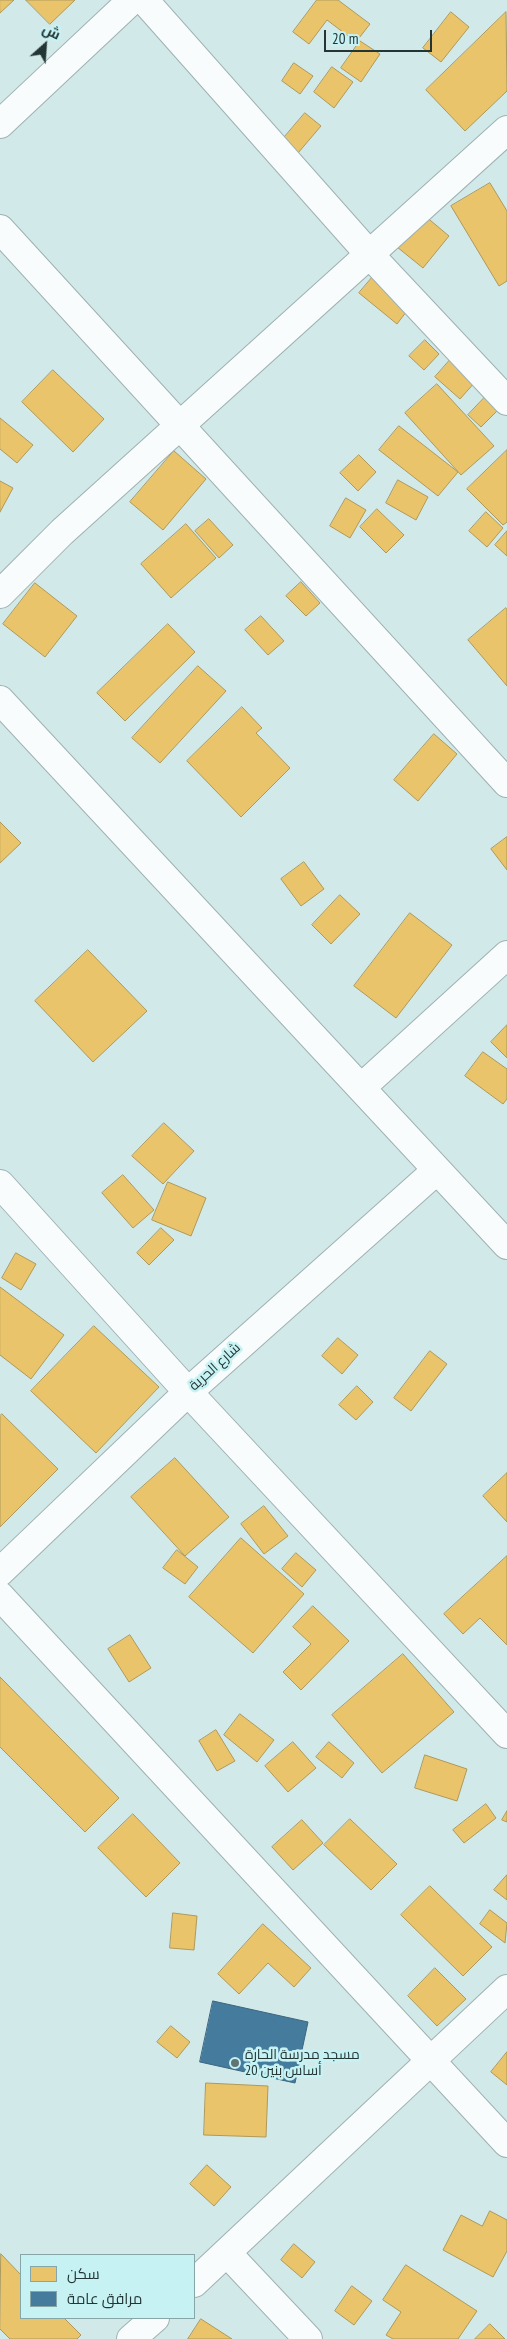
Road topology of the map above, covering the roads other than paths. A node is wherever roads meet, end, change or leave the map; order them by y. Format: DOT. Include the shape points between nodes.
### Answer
graph roads {
  1 [pos="132,0"];
  2 [pos="144,0"];
  3 [pos="0,124"];
  4 [pos="507,130"];
  5 [pos="0,229"];
  6 [pos="370,255"];
  7 [pos="507,401"];
  8 [pos="181,426"];
  9 [pos="0,594"];
  10 [pos="0,700"];
  11 [pos="507,783"];
  12 [pos="507,955"];
  13 [pos="362,1087"];
  14 [pos="437,1170"];
  15 [pos="0,1184"];
  16 [pos="507,1245"];
  17 [pos="188,1392"];
  18 [pos="0,1572"];
  19 [pos="0,1596"];
  20 [pos="507,1734"];
  21 [pos="507,1989"];
  22 [pos="431,2060"];
  23 [pos="507,2143"];
  24 [pos="227,2253"];
  25 [pos="195,2281"];
  26 [pos="154,2319"];
  27 [pos="131,2339"];
  28 [pos="308,2339"];
  1 -- 3 [label="street"];
  2 -- 6 [label="street"];
  4 -- 6 [label="street"];
  5 -- 8 [label="street"];
  6 -- 7 [label="street"];
  6 -- 8 [label="street"];
  8 -- 9 [label="street" via="62,532"];
  8 -- 11 [label="street"];
  10 -- 13 [label="street"];
  12 -- 13 [label="street"];
  13 -- 14 [label="street"];
  14 -- 16 [label="street"];
  14 -- 17 [label="street, شارع الحرية"];
  15 -- 17 [label="street"];
  17 -- 18 [label="street, شارع الحرية"];
  17 -- 20 [label="street"];
  19 -- 22 [label="street"];
  21 -- 22 [label="street"];
  22 -- 23 [label="street"];
  22 -- 24 [label="street"];
  24 -- 25 [label="street"];
  24 -- 28 [label="street"];
  26 -- 27 [label="street"];
}
